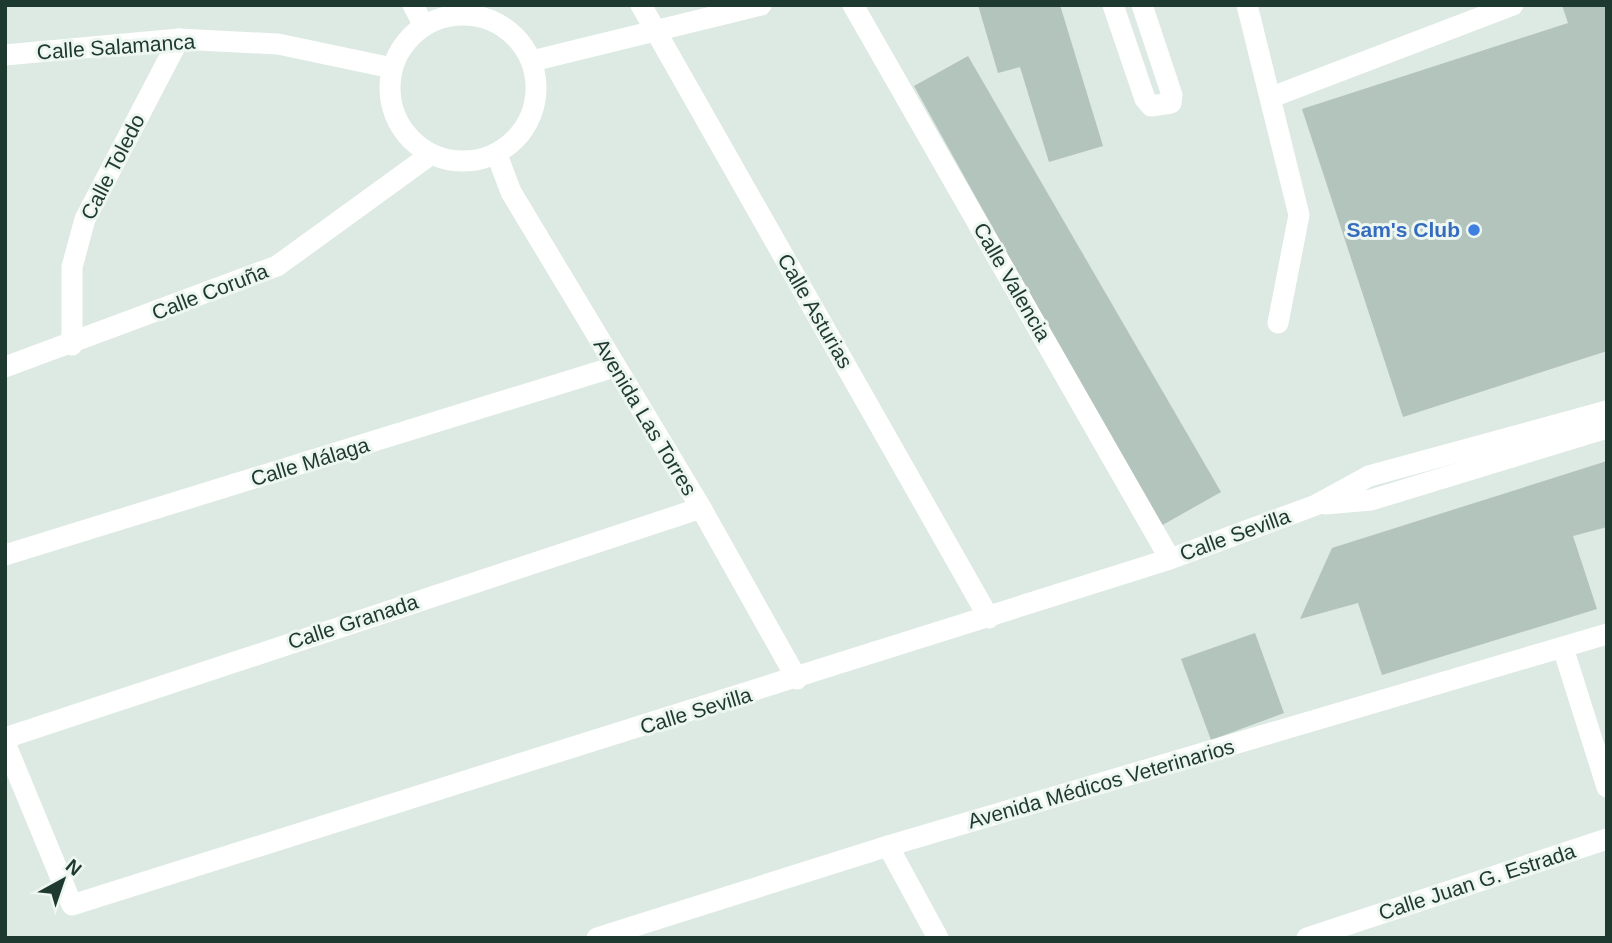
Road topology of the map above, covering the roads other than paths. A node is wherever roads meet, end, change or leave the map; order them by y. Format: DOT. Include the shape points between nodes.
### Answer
graph roads {
  1 [pos="413,5"];
  2 [pos="641,5"];
  3 [pos="761,5"];
  4 [pos="853,5"];
  5 [pos="1113,5"];
  6 [pos="1142,5"];
  7 [pos="1247,5"];
  8 [pos="1513,5"];
  9 [pos="424,26"];
  10 [pos="656,32"];
  11 [pos="179,39"];
  12 [pos="5,55"];
  13 [pos="532,61"];
  14 [pos="392,68"];
  15 [pos="1272,97"];
  16 [pos="430,155"];
  17 [pos="497,155"];
  18 [pos="1278,323"];
  19 [pos="72,345"];
  20 [pos="5,367"];
  21 [pos="614,367"];
  22 [pos="1607,411"];
  23 [pos="1607,428"];
  24 [pos="1316,505"];
  25 [pos="701,508"];
  26 [pos="5,555"];
  27 [pos="1170,559"];
  28 [pos="989,618"];
  29 [pos="1607,634"];
  30 [pos="1563,648"];
  31 [pos="797,679"];
  32 [pos="5,740"];
  33 [pos="1607,787"];
  34 [pos="1607,839"];
  35 [pos="888,846"];
  36 [pos="597,938"];
  37 [pos="938,938"];
  38 [pos="1307,938"];
  1 -- 9 [label="street"];
  2 -- 10 [label="street, Calle Asturias"];
  3 -- 10 [label="street"];
  4 -- 27 [label="street, Calle Valencia"];
  5 -- 6 [label="street" via="1144,99 1151,106 1171,103"];
  7 -- 15 [label="street"];
  8 -- 15 [label="street"];
  9 -- 13 [label="street" via="444,17 479,16 509,29"];
  9 -- 14 [label="street" via="406,41"];
  10 -- 13 [label="street"];
  10 -- 28 [label="street, Calle Asturias"];
  11 -- 12 [label="street, Calle Salamanca"];
  11 -- 14 [label="street, Calle Salamanca" via="278,44"];
  11 -- 19 [label="street, Calle Toledo" via="85,219 72,267"];
  13 -- 17 [label="street" via="537,98 525,131"];
  14 -- 16 [label="street" via="392,106 412,141"];
  15 -- 18 [label="street" via="1299,215"];
  16 -- 17 [label="street" via="457,162"];
  16 -- 19 [label="street, Calle Coruña" via="277,266"];
  17 -- 21 [label="street, Avenida Las Torres" via="510,192"];
  19 -- 20 [label="street, Calle Coruña"];
  21 -- 25 [label="street, Avenida Las Torres"];
  21 -- 26 [label="street, Calle Málaga"];
  22 -- 24 [label="street, Calle Sevilla" via="1369,476"];
  23 -- 24 [label="street, Calle Sevilla" via="1371,500"];
  24 -- 27 [label="street, Calle Sevilla"];
  25 -- 31 [label="street, Avenida Las Torres"];
  25 -- 32 [label="street, Calle Granada"];
  27 -- 28 [label="street, Calle Sevilla"];
  28 -- 31 [label="street, Calle Sevilla"];
  29 -- 30 [label="street, Avenida Médicos Veterinarios"];
  30 -- 33 [label="street"];
  30 -- 35 [label="street, Avenida Médicos Veterinarios"];
  31 -- 32 [label="street, Calle Sevilla" via="72,905"];
  34 -- 38 [label="street, Calle Juan G. Estrada"];
  35 -- 36 [label="street, Avenida Médicos Veterinarios"];
  35 -- 37 [label="street"];
}
